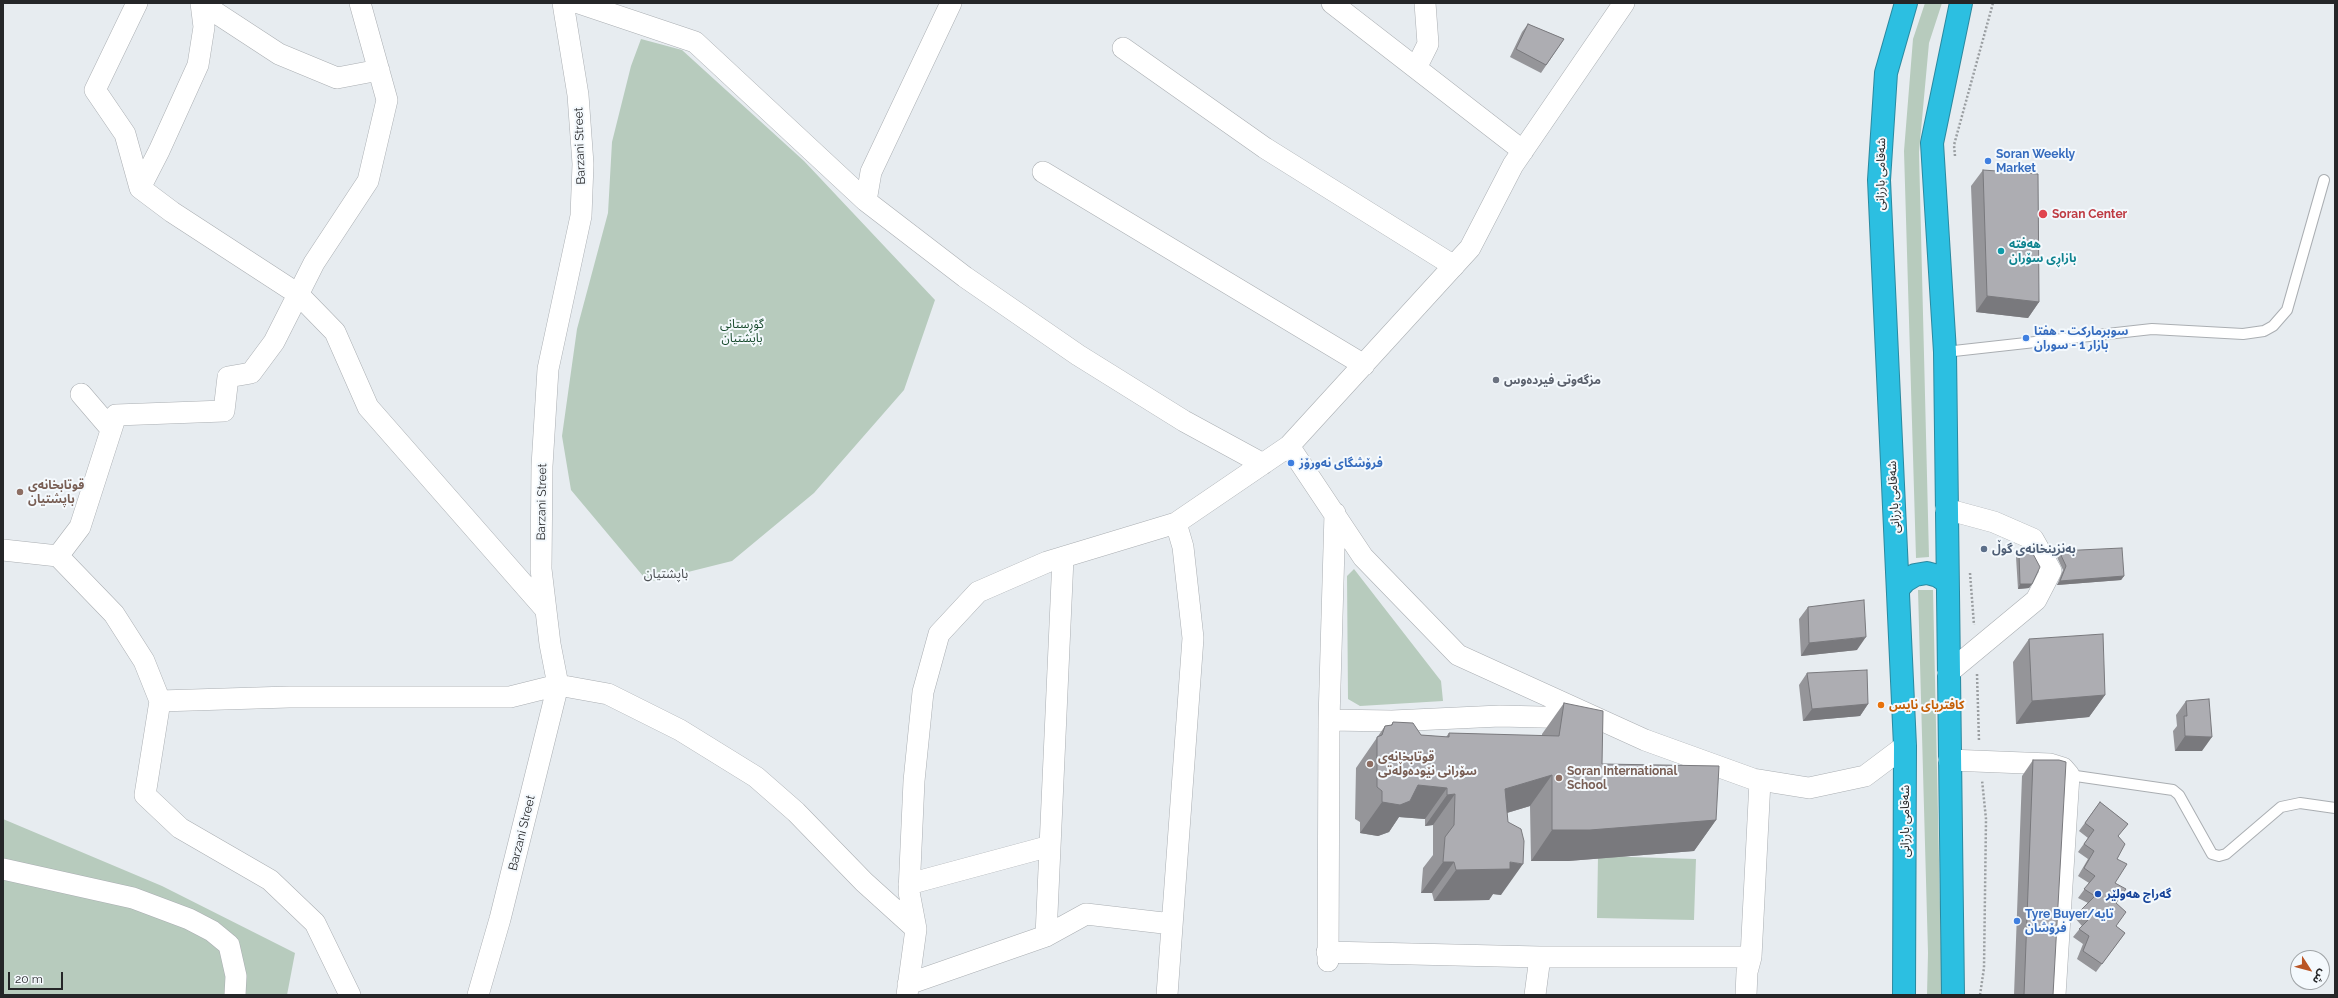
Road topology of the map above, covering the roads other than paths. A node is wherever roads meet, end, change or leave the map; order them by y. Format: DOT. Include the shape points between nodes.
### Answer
graph roads {
  1 [pos="138,3"];
  2 [pos="201,3"];
  3 [pos="360,3"];
  4 [pos="563,3"];
  5 [pos="579,3"];
  6 [pos="951,3"];
  7 [pos="1332,3"];
  8 [pos="1425,3"];
  9 [pos="1624,3"];
  10 [pos="1906,3"];
  11 [pos="1961,3"];
  12 [pos="1123,48"];
  13 [pos="1416,68"];
  14 [pos="379,70"];
  15 [pos="1523,151"];
  16 [pos="1043,172"];
  17 [pos="2324,180"];
  18 [pos="140,188"];
  19 [pos="866,201"];
  20 [pos="1454,266"];
  21 [pos="298,294"];
  22 [pos="1945,352"];
  23 [pos="1364,365"];
  24 [pos="81,394"];
  25 [pos="111,429"];
  26 [pos="1289,446"];
  27 [pos="1263,464"];
  28 [pos="1946,509"];
  29 [pos="1335,513"];
  30 [pos="1176,523"];
  31 [pos="3,550"];
  32 [pos="58,556"];
  33 [pos="1063,558"];
  34 [pos="1947,582"];
  35 [pos="1898,589"];
  36 [pos="546,610"];
  37 [pos="1948,672"];
  38 [pos="558,685"];
  39 [pos="160,701"];
  40 [pos="1598,718"];
  41 [pos="1329,720"];
  42 [pos="1905,746"];
  43 [pos="1949,760"];
  44 [pos="2069,775"];
  45 [pos="1760,781"];
  46 [pos="2335,808"];
  47 [pos="1050,846"];
  48 [pos="3,869"];
  49 [pos="909,884"];
  50 [pos="1172,924"];
  51 [pos="916,929"];
  52 [pos="1046,936"];
  53 [pos="1540,957"];
  54 [pos="1751,957"];
  55 [pos="908,989"];
  56 [pos="235,995"];
  57 [pos="350,995"];
  58 [pos="478,995"];
  59 [pos="1167,995"];
  60 [pos="1535,995"];
  61 [pos="1746,995"];
  62 [pos="1904,995"];
  63 [pos="1952,995"];
  64 [pos="2055,995"];
  1 -- 18 [label="street" via="95,90 125,134"];
  2 -- 14 [label="street" via="279,54 337,78"];
  2 -- 18 [label="street" via="204,27 198,65"];
  3 -- 14 [label="street"];
  4 -- 36 [label="street, Barzani Street" via="578,95 583,164 581,216 548,369 542,466 541,569"];
  5 -- 19 [label="street" via="695,42"];
  6 -- 19 [label="street" via="871,172"];
  7 -- 13 [label="street"];
  8 -- 13 [label="street" via="1428,44"];
  9 -- 15 [label="street"];
  10 -- 35 [label="highway, شەقامی بارزانی" via="1886,73 1879,180"];
  11 -- 22 [label="highway" via="1932,143"];
  12 -- 20 [label="street" via="1265,148"];
  13 -- 15 [label="street"];
  14 -- 21 [label="street" via="387,100 368,181 314,263"];
  15 -- 20 [label="street" via="1470,248"];
  16 -- 23 [label="street"];
  17 -- 22 [label="lane" via="2288,310 2277,323 2264,331 2243,334 2152,329"];
  18 -- 21 [label="street" via="172,212"];
  19 -- 27 [label="street" via="965,277 1078,355 1184,421"];
  20 -- 23 [label="street"];
  21 -- 25 [label="street" via="274,342 251,373 228,377 224,410 116,415"];
  21 -- 36 [label="street" via="334,332 368,407"];
  22 -- 28 [label="highway"];
  23 -- 26 [label="street"];
  24 -- 25 [label="street"];
  25 -- 32 [label="street" via="80,527"];
  26 -- 27 [label="street"];
  26 -- 29 [label="street"];
  27 -- 30 [label="street"];
  28 -- 34 [label="highway"];
  28 -- 37 [label="street" via="1994,522 2033,539 2051,571 2036,600"];
  29 -- 40 [label="street" via="1363,557 1458,654"];
  29 -- 41 [label="street"];
  30 -- 33 [label="street"];
  30 -- 50 [label="street" via="1183,547 1193,638"];
  31 -- 32 [label="street"];
  32 -- 39 [label="street" via="114,614 144,661"];
  33 -- 47 [label="street"];
  33 -- 49 [label="street" via="978,592 939,634 923,692 914,781"];
  34 -- 35 [label="highway" via="1926,573 1915,575"];
  34 -- 37 [label="highway"];
  35 -- 42 [label="highway, شەقامی بارزانی"];
  36 -- 38 [label="street, Barzani Street"];
  37 -- 43 [label="highway"];
  38 -- 39 [label="street" via="510,697 289,697"];
  38 -- 51 [label="street" via="608,694 680,730 756,777 796,812 864,882"];
  38 -- 58 [label="street, Barzani Street" via="500,919"];
  39 -- 57 [label="street" via="145,795 180,828 270,880 315,923"];
  40 -- 41 [label="street" via="1500,716 1392,721"];
  40 -- 45 [label="street" via="1645,740"];
  41 -- 53 [label="street" via="1328,957"];
  42 -- 45 [label="street" via="1865,776 1809,788"];
  42 -- 62 [label="highway, شەقامی بارزانی"];
  43 -- 44 [label="street" via="2050,764 2063,768"];
  43 -- 63 [label="highway"];
  44 -- 46 [label="lane" via="2173,790 2179,795 2212,854 2218,856 2226,854 2281,807 2300,803"];
  44 -- 64 [label="street"];
  45 -- 54 [label="street"];
  47 -- 49 [label="street"];
  47 -- 52 [label="street"];
  48 -- 56 [label="street" via="133,898 190,919 228,945 236,976"];
  49 -- 51 [label="street"];
  50 -- 52 [label="street" via="1086,914"];
  50 -- 59 [label="street"];
  51 -- 55 [label="street"];
  52 -- 55 [label="street"];
  53 -- 54 [label="street"];
  53 -- 60 [label="street"];
  54 -- 61 [label="street" via="1747,972"];
}
